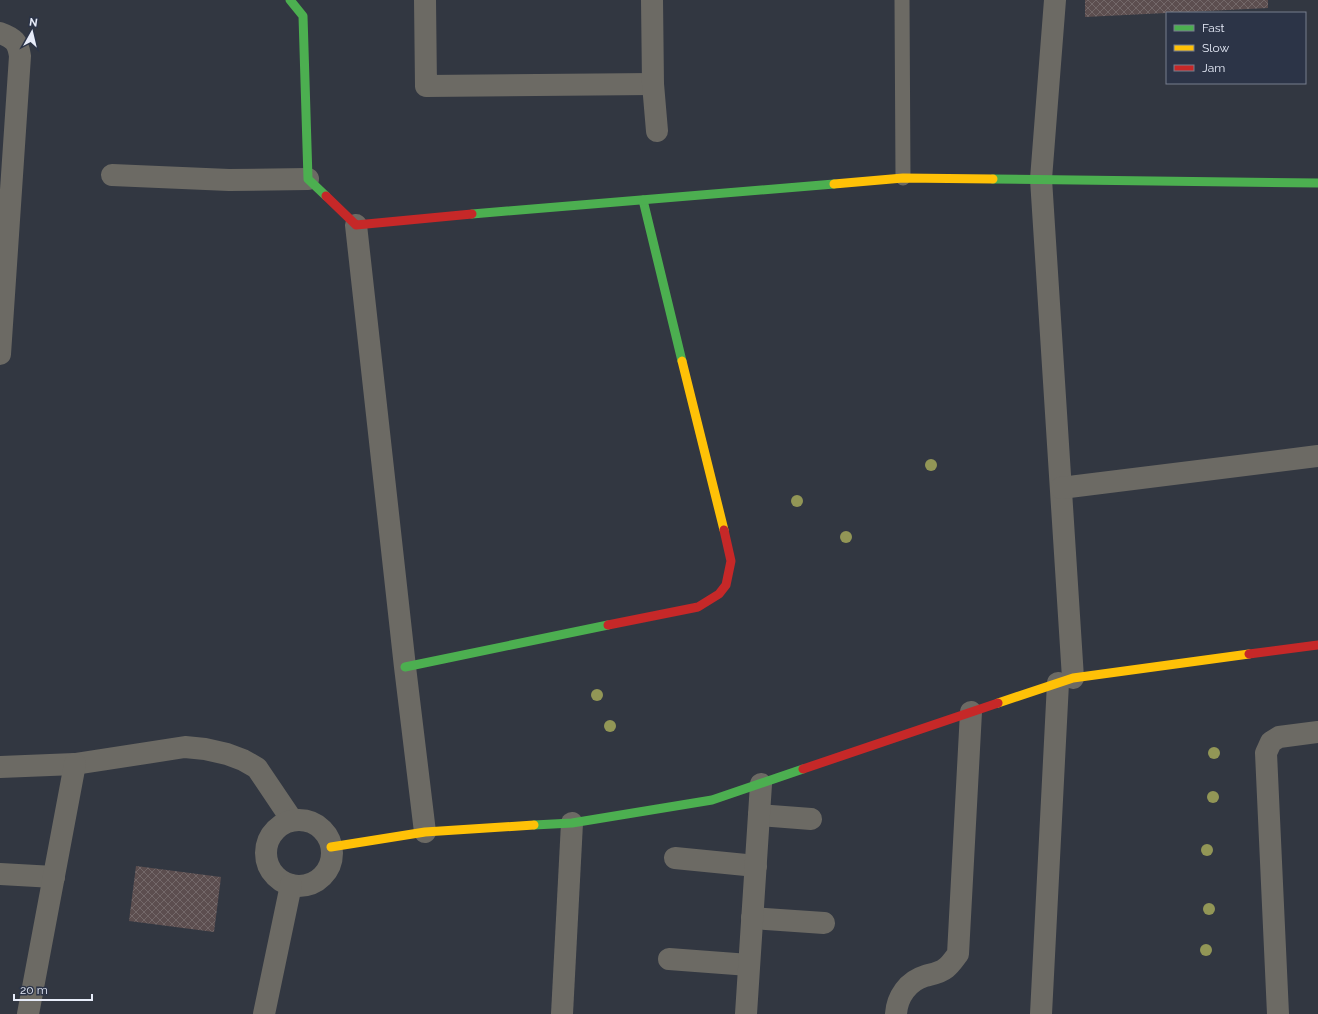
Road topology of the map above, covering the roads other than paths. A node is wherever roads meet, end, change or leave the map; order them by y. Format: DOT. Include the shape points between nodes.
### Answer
graph roads {
  1 [pos="290,0"];
  2 [pos="425,0"];
  3 [pos="652,0"];
  4 [pos="902,0"];
  5 [pos="1055,0"];
  6 [pos="0,33"];
  7 [pos="653,84"];
  8 [pos="656,131"];
  9 [pos="112,175"];
  10 [pos="903,178"];
  11 [pos="308,179"];
  12 [pos="1041,179"];
  13 [pos="1318,182"];
  14 [pos="643,200"];
  15 [pos="356,225"];
  16 [pos="0,354"];
  17 [pos="1318,456"];
  18 [pos="1061,488"];
  19 [pos="1318,645"];
  20 [pos="405,667"];
  21 [pos="1066,680"];
  22 [pos="971,712"];
  23 [pos="1318,732"];
  24 [pos="75,764"];
  25 [pos="0,767"];
  26 [pos="761,784"];
  27 [pos="759,815"];
  28 [pos="292,820"];
  29 [pos="811,820"];
  30 [pos="572,823"];
  31 [pos="425,832"];
  32 [pos="331,847"];
  33 [pos="675,858"];
  34 [pos="756,866"];
  35 [pos="0,874"];
  36 [pos="54,877"];
  37 [pos="291,885"];
  38 [pos="752,918"];
  39 [pos="824,923"];
  40 [pos="669,959"];
  41 [pos="749,965"];
  42 [pos="28,1014"];
  43 [pos="264,1014"];
  44 [pos="562,1014"];
  45 [pos="746,1014"];
  46 [pos="896,1014"];
  47 [pos="1041,1014"];
  48 [pos="1278,1014"];
  1 -- 11 [label="street" via="303,16"];
  2 -- 7 [label="street" via="426,86"];
  3 -- 7 [label="street"];
  4 -- 10 [label="lane"];
  5 -- 12 [label="street"];
  6 -- 16 [label="street" via="15,41 20,56"];
  7 -- 8 [label="street"];
  9 -- 11 [label="street" via="229,180"];
  10 -- 12 [label="street"];
  10 -- 14 [label="street"];
  11 -- 15 [label="street"];
  12 -- 13 [label="street"];
  12 -- 18 [label="street"];
  14 -- 15 [label="street"];
  14 -- 20 [label="street" via="732,561 724,590 714,599 698,607"];
  15 -- 20 [label="street"];
  17 -- 18 [label="street"];
  18 -- 21 [label="street"];
  19 -- 21 [label="street"];
  20 -- 31 [label="street"];
  21 -- 22 [label="street"];
  21 -- 47 [label="street"];
  22 -- 26 [label="street"];
  22 -- 46 [label="street" via="958,954 945,969 912,982 901,995"];
  23 -- 48 [label="street" via="1279,737 1271,742 1266,753"];
  24 -- 25 [label="street"];
  24 -- 28 [label="street" via="185,747 227,754 257,768"];
  24 -- 36 [label="street"];
  26 -- 27 [label="street"];
  26 -- 30 [label="street" via="712,800"];
  27 -- 29 [label="street"];
  27 -- 34 [label="street"];
  28 -- 32 [label="street" via="303,820 322,829"];
  28 -- 37 [label="street" via="273,831 267,841 265,852 272,874"];
  30 -- 31 [label="street"];
  30 -- 44 [label="street"];
  31 -- 32 [label="street"];
  32 -- 37 [label="street" via="332,857 323,876 313,883"];
  33 -- 34 [label="street"];
  34 -- 38 [label="street"];
  35 -- 36 [label="street"];
  36 -- 42 [label="street"];
  37 -- 43 [label="street"];
  38 -- 39 [label="street"];
  38 -- 41 [label="street"];
  40 -- 41 [label="street"];
  41 -- 45 [label="street"];
}
